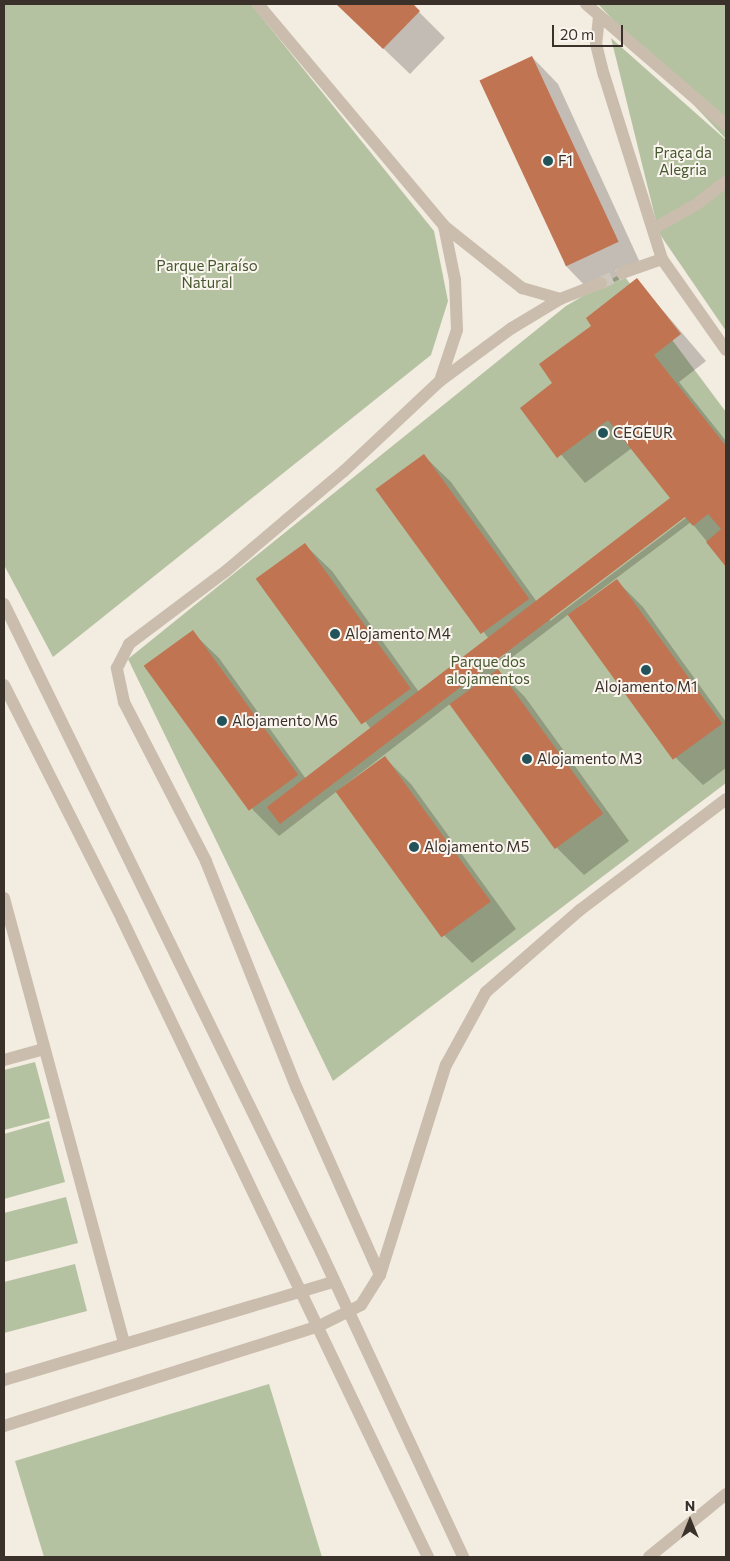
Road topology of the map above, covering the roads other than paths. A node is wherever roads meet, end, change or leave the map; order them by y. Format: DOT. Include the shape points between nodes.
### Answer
graph roads {
  1 [pos="258,4"];
  2 [pos="586,4"];
  3 [pos="599,17"];
  4 [pos="726,125"];
  5 [pos="726,181"];
  6 [pos="444,226"];
  7 [pos="653,230"];
  8 [pos="662,259"];
  9 [pos="622,273"];
  10 [pos="601,283"];
  11 [pos="560,300"];
  12 [pos="726,350"];
  13 [pos="440,381"];
  14 [pos="4,604"];
  15 [pos="4,684"];
  16 [pos="726,799"];
  17 [pos="4,898"];
  18 [pos="44,1049"];
  19 [pos="4,1060"];
  20 [pos="380,1275"];
  21 [pos="333,1282"];
  22 [pos="300,1292"];
  23 [pos="347,1314"];
  24 [pos="317,1327"];
  25 [pos="124,1344"];
  26 [pos="4,1380"];
  27 [pos="4,1426"];
  28 [pos="726,1494"];
  29 [pos="428,1557"];
  30 [pos="463,1557"];
  31 [pos="649,1557"];
  1 -- 6 [label="street"];
  2 -- 3 [label="street"];
  3 -- 4 [label="street"];
  3 -- 7 [label="street" via="596,30 600,60"];
  5 -- 7 [label="street" via="697,204"];
  6 -- 11 [label="street" via="522,288"];
  6 -- 13 [label="street" via="455,280 457,330"];
  7 -- 8 [label="street"];
  8 -- 9 [label="street"];
  8 -- 12 [label="street"];
  10 -- 11 [label="street"];
  11 -- 13 [label="street"];
  13 -- 20 [label="street" via="344,471 226,571 129,644 117,668 124,702 206,861 297,1089"];
  14 -- 21 [label="street"];
  15 -- 22 [label="street"];
  16 -- 20 [label="street" via="580,910 486,992 446,1065"];
  17 -- 18 [label="street"];
  18 -- 19 [label="street"];
  18 -- 25 [label="street"];
  20 -- 23 [label="street" via="367,1298"];
  21 -- 22 [label="street"];
  21 -- 23 [label="street"];
  22 -- 24 [label="street"];
  22 -- 25 [label="street"];
  23 -- 24 [label="street"];
  23 -- 30 [label="street"];
  24 -- 27 [label="street"];
  24 -- 29 [label="street"];
  25 -- 26 [label="street"];
  28 -- 31 [label="street"];
}
